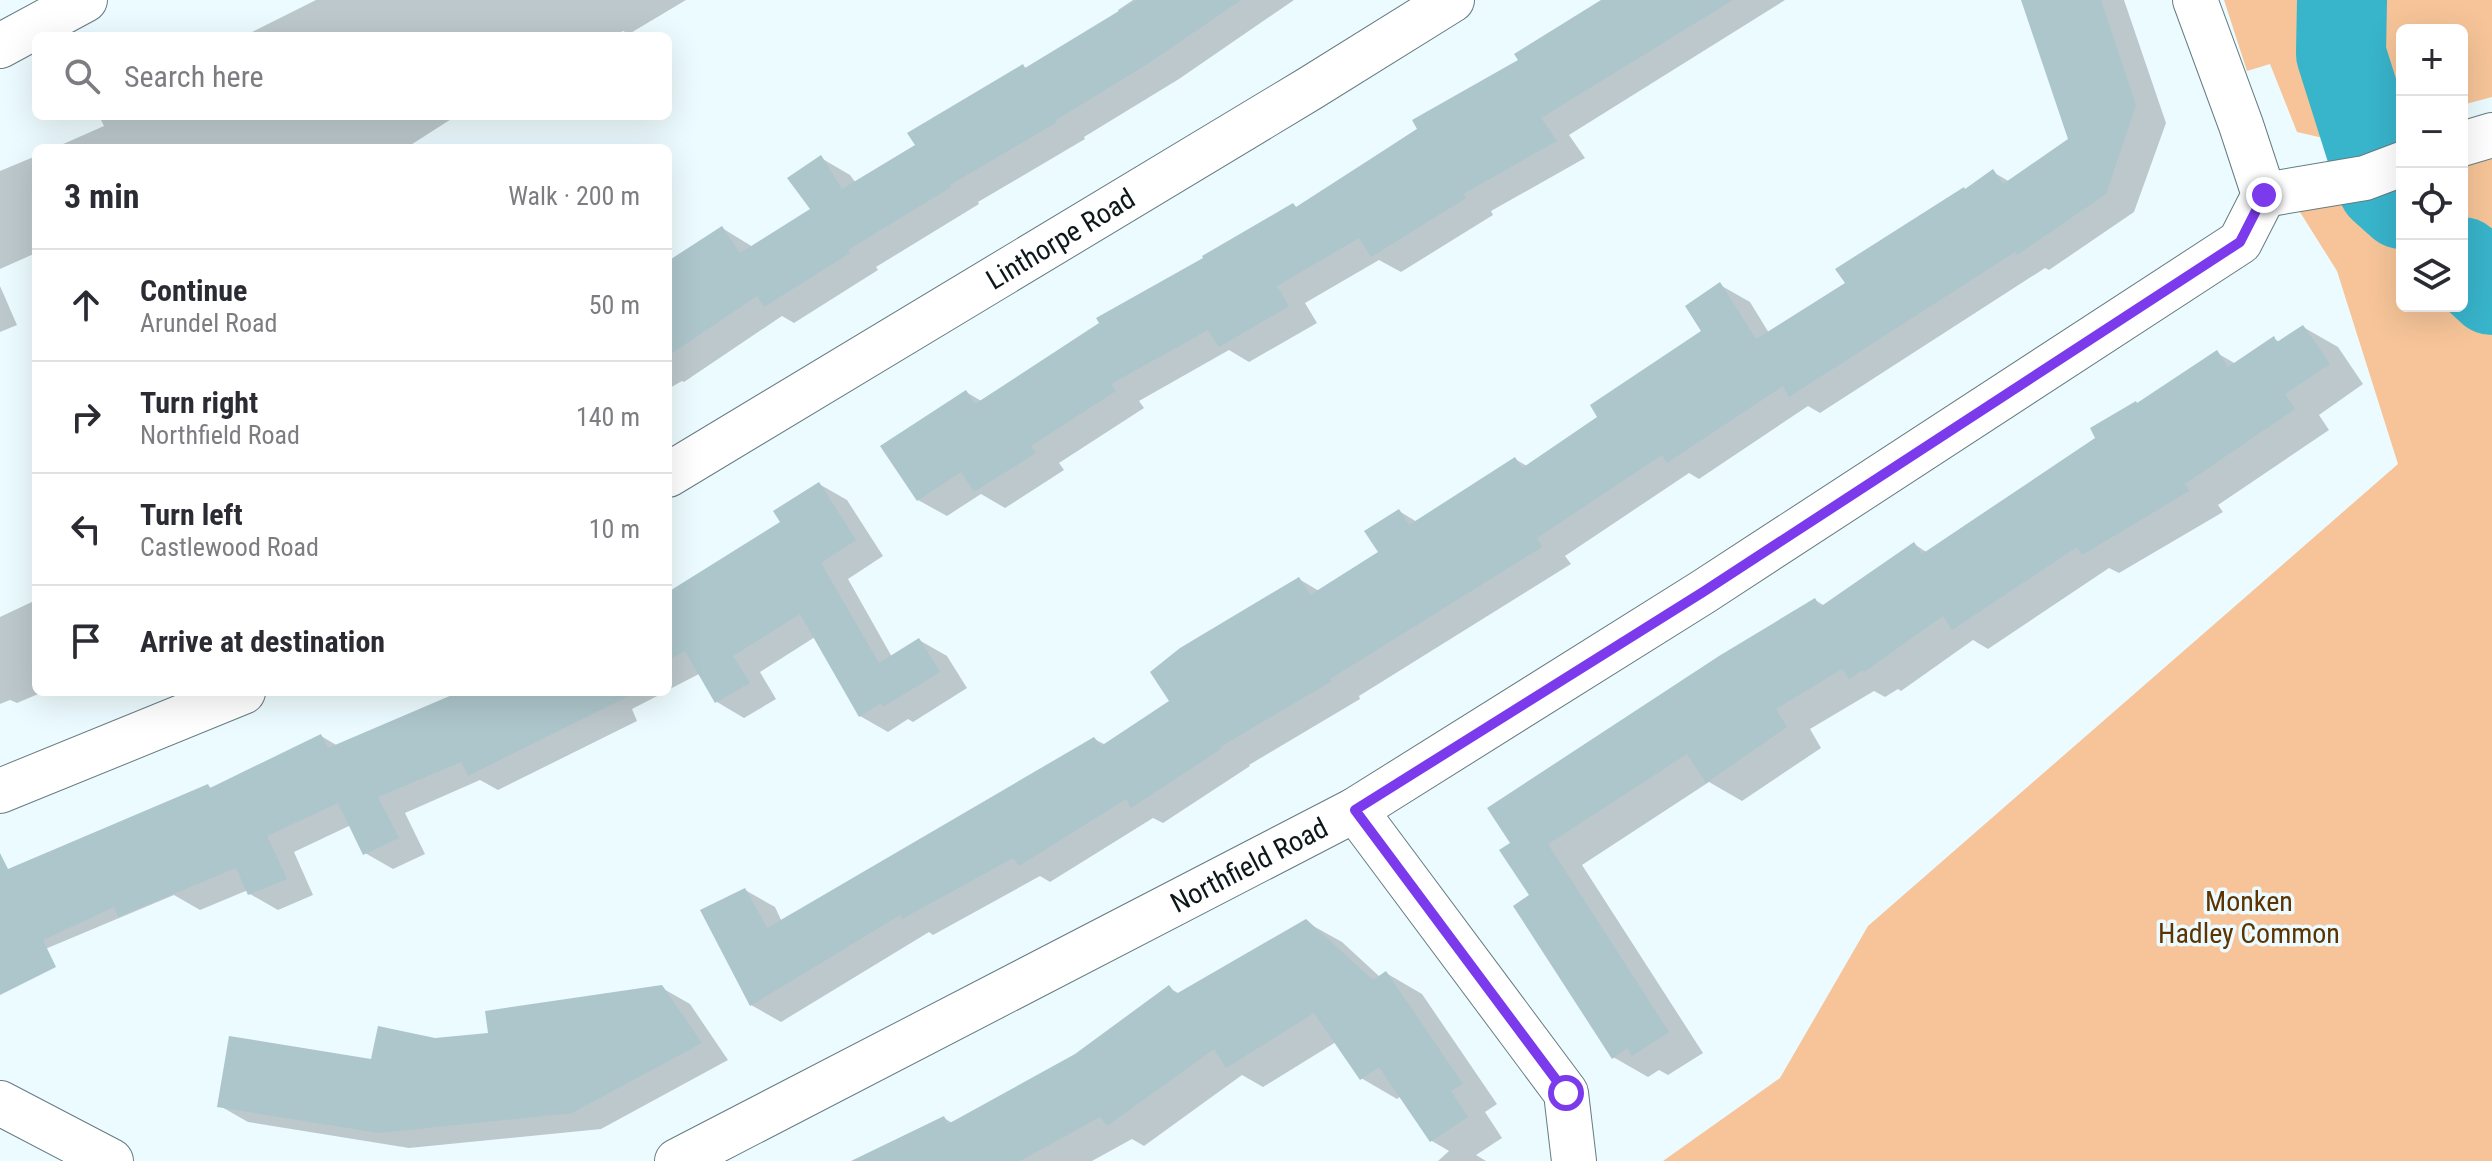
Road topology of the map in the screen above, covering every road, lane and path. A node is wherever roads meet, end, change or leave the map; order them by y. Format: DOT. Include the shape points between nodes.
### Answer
graph roads {
  1 [pos="85,0"];
  2 [pos="1452,0"];
  3 [pos="2195,0"];
  4 [pos="0,46"];
  5 [pos="2492,135"];
  6 [pos="2468,142"];
  7 [pos="2386,170"];
  8 [pos="2264,195"];
  9 [pos="672,473"];
  10 [pos="233,696"];
  11 [pos="0,791"];
  12 [pos="1355,810"];
  13 [pos="0,1103"];
  14 [pos="111,1161"];
  15 [pos="677,1161"];
  16 [pos="1574,1161"];
  1 -- 4 [label="street"];
  2 -- 9 [label="street, Linthorpe Road"];
  3 -- 8 [label="street"];
  5 -- 6 [label="street"];
  7 -- 8 [label="street"];
  8 -- 12 [label="street, Northfield Road" via="2240,242 1703,592"];
  10 -- 11 [label="street"];
  12 -- 15 [label="street, Northfield Road"];
  12 -- 16 [label="street" via="1566,1093"];
  13 -- 14 [label="street"];
}
